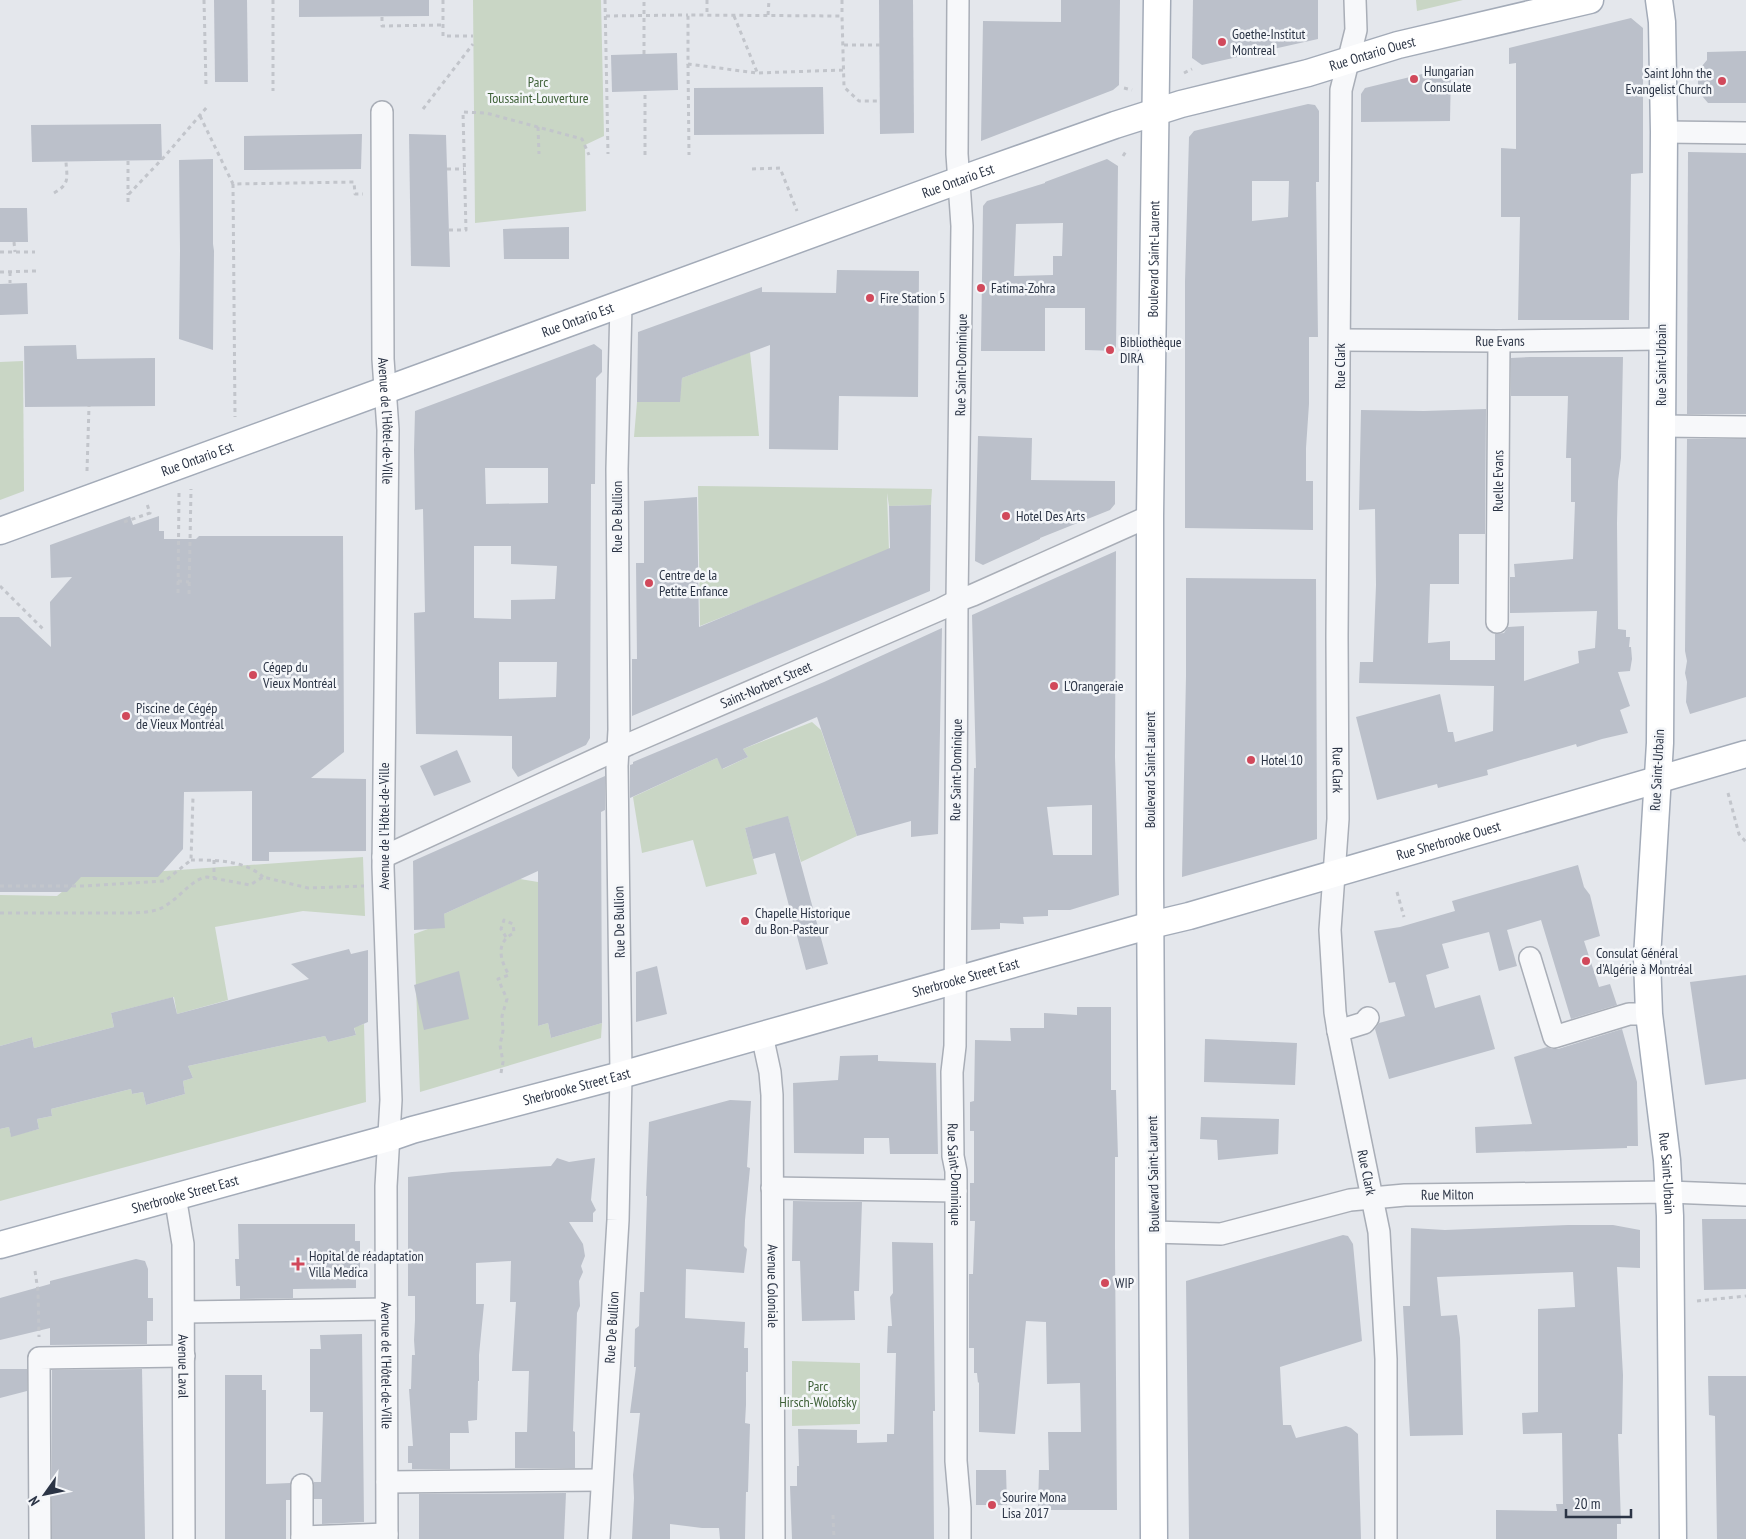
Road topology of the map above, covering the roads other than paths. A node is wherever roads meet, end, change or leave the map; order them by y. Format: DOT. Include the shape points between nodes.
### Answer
graph roads {
  1 [pos="958,0"];
  2 [pos="1157,0"];
  3 [pos="1356,0"];
  4 [pos="1590,0"];
  5 [pos="1659,0"];
  6 [pos="1350,59"];
  7 [pos="382,112"];
  8 [pos="1155,112"];
  9 [pos="1664,132"];
  10 [pos="1746,132"];
  11 [pos="959,181"];
  12 [pos="621,304"];
  13 [pos="1661,339"];
  14 [pos="1340,340"];
  15 [pos="1499,341"];
  16 [pos="385,391"];
  17 [pos="1661,426"];
  18 [pos="1746,427"];
  19 [pos="1150,516"];
  20 [pos="0,531"];
  21 [pos="958,601"];
  22 [pos="1497,622"];
  23 [pos="617,749"];
  24 [pos="1746,754"];
  25 [pos="1657,780"];
  26 [pos="383,857"];
  27 [pos="1334,874"];
  28 [pos="1151,925"];
  29 [pos="1530,958"];
  30 [pos="955,981"];
  31 [pos="1649,1014"];
  32 [pos="1368,1018"];
  33 [pos="1338,1031"];
  34 [pos="762,1035"];
  35 [pos="621,1075"];
  36 [pos="389,1138"];
  37 [pos="772,1188"];
  38 [pos="956,1191"];
  39 [pos="1669,1192"];
  40 [pos="1746,1195"];
  41 [pos="176,1196"];
  42 [pos="1372,1197"];
  43 [pos="1153,1232"];
  44 [pos="0,1245"];
  45 [pos="386,1309"];
  46 [pos="184,1312"];
  47 [pos="184,1356"];
  48 [pos="602,1480"];
  49 [pos="387,1482"];
  50 [pos="302,1486"];
  51 [pos="387,1537"];
  52 [pos="302,1538"];
  53 [pos="40,1539"];
  54 [pos="184,1539"];
  55 [pos="599,1539"];
  56 [pos="774,1539"];
  57 [pos="960,1539"];
  58 [pos="1154,1539"];
  59 [pos="1386,1539"];
  60 [pos="1673,1539"];
  1 -- 11 [label="street, Rue Saint-Dominique"];
  2 -- 8 [label="main road, Boulevard Saint-Laurent"];
  3 -- 6 [label="street, Rue Clark" via="1356,30"];
  4 -- 6 [label="main road, Rue Ontario Ouest"];
  5 -- 9 [label="main road, Rue Saint-Urbain"];
  6 -- 8 [label="main road, Rue Ontario Ouest"];
  6 -- 14 [label="street, Rue Clark" via="1341,90"];
  7 -- 16 [label="street, Avenue de l'Hôtel-de-Ville"];
  8 -- 11 [label="main road, Rue Ontario Est"];
  8 -- 19 [label="main road, Boulevard Saint-Laurent"];
  9 -- 10 [label="street"];
  9 -- 13 [label="main road, Rue Saint-Urbain"];
  11 -- 12 [label="main road, Rue Ontario Est"];
  11 -- 21 [label="street, Rue Saint-Dominique" via="962,226"];
  12 -- 16 [label="main road, Rue Ontario Est"];
  12 -- 23 [label="street, Rue De Bullion" via="617,469"];
  13 -- 15 [label="street, Rue Evans"];
  13 -- 17 [label="main road, Rue Saint-Urbain"];
  14 -- 15 [label="street, Rue Evans"];
  14 -- 27 [label="street, Rue Clark" via="1338,819"];
  15 -- 22 [label="street, Ruelle Evans"];
  16 -- 20 [label="main road, Rue Ontario Est"];
  16 -- 26 [label="street, Avenue de l'Hôtel-de-Ville" via="388,430"];
  17 -- 18 [label="street"];
  17 -- 25 [label="main road, Rue Saint-Urbain" via="1660,743"];
  19 -- 21 [label="street, Saint-Norbert Street"];
  19 -- 28 [label="main road, Boulevard Saint-Laurent"];
  21 -- 23 [label="street, Saint-Norbert Street"];
  21 -- 30 [label="street, Rue Saint-Dominique" via="965,777"];
  23 -- 26 [label="street, Saint-Norbert Street"];
  23 -- 35 [label="street, Rue De Bullion"];
  24 -- 25 [label="main road, Rue Sherbrooke Ouest"];
  25 -- 27 [label="main road, Rue Sherbrooke Ouest"];
  25 -- 31 [label="main road, Rue Saint-Urbain" via="1647,958"];
  26 -- 36 [label="street, Avenue de l'Hôtel-de-Ville" via="391,1100"];
  27 -- 28 [label="main road, Rue Sherbrooke Ouest"];
  27 -- 33 [label="street, Rue Clark" via="1330,930"];
  28 -- 30 [label="main road, Sherbrooke Street East"];
  28 -- 43 [label="main road, Boulevard Saint-Laurent"];
  29 -- 31 [label="street" via="1554,1037 1629,1014"];
  30 -- 34 [label="main road, Sherbrooke Street East"];
  30 -- 38 [label="street, Rue Saint-Dominique" via="952,1072"];
  31 -- 39 [label="main road, Rue Saint-Urbain"];
  32 -- 33 [label="street" via="1364,1023"];
  33 -- 42 [label="street, Rue Clark"];
  34 -- 35 [label="main road, Sherbrooke Street East"];
  34 -- 37 [label="street, Avenue Coloniale" via="772,1095"];
  35 -- 36 [label="main road, Sherbrooke Street East"];
  35 -- 48 [label="street, Rue De Bullion" via="618,1220"];
  36 -- 41 [label="main road, Sherbrooke Street East"];
  36 -- 45 [label="street, Avenue de l'Hôtel-de-Ville"];
  37 -- 38 [label="street"];
  37 -- 56 [label="street, Avenue Coloniale"];
  38 -- 57 [label="street, Rue Saint-Dominique" via="956,1461"];
  39 -- 40 [label="street, Rue Milton"];
  39 -- 42 [label="street, Rue Milton"];
  39 -- 60 [label="main road, Rue Saint-Urbain"];
  41 -- 44 [label="main road, Sherbrooke Street East"];
  41 -- 46 [label="street, Avenue Laval" via="183,1244"];
  42 -- 43 [label="street, Rue Milton" via="1221,1234"];
  42 -- 59 [label="street, Rue Clark" via="1379,1232 1386,1359"];
  43 -- 58 [label="main road, Boulevard Saint-Laurent"];
  45 -- 46 [label="street"];
  45 -- 49 [label="street, Avenue de l'Hôtel-de-Ville"];
  46 -- 47 [label="street, Avenue Laval"];
  47 -- 53 [label="street" via="39,1358"];
  47 -- 54 [label="street, Avenue Laval"];
  48 -- 49 [label="street"];
  48 -- 55 [label="street, Rue De Bullion"];
  49 -- 51 [label="street, Avenue de l'Hôtel-de-Ville"];
  50 -- 52 [label="street"];
  51 -- 52 [label="street"];
}
